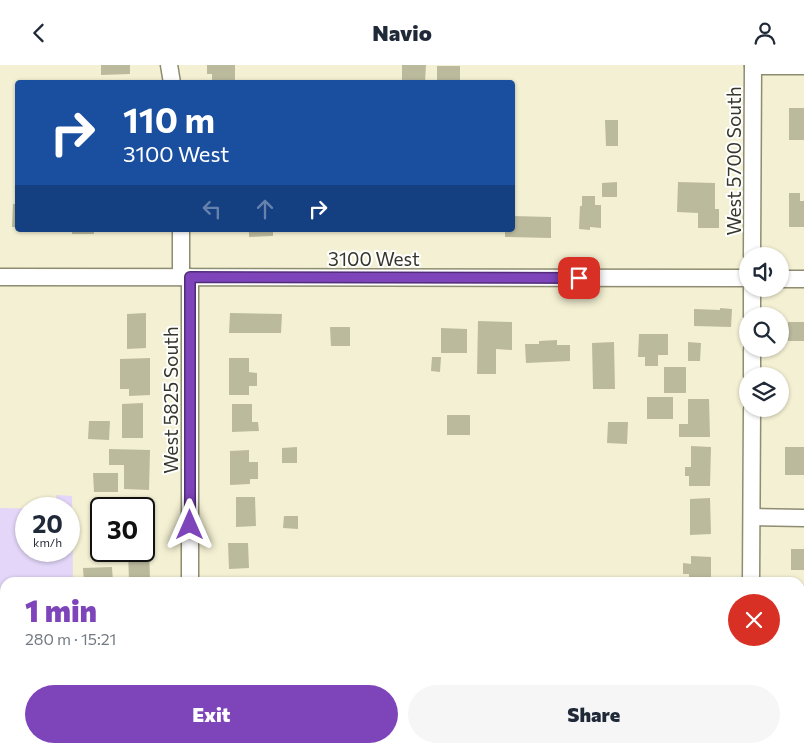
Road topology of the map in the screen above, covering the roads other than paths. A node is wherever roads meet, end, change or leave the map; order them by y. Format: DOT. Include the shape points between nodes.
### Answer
graph roads {
  1 [pos="169,65"];
  2 [pos="753,66"];
  3 [pos="804,66"];
  4 [pos="172,80"];
  5 [pos="181,232"];
  6 [pos="752,247"];
  7 [pos="0,277"];
  8 [pos="185,277"];
  9 [pos="739,278"];
  10 [pos="789,279"];
  11 [pos="804,279"];
  12 [pos="752,417"];
  13 [pos="752,517"];
  14 [pos="804,518"];
  15 [pos="190,577"];
  16 [pos="751,577"];
  1 -- 4 [label="street"];
  2 -- 3 [label="street"];
  2 -- 6 [label="street, West 5700 South"];
  5 -- 8 [label="street, West 5825 South"];
  7 -- 8 [label="street, 3100 West"];
  8 -- 9 [label="street, 3100 West"];
  8 -- 15 [label="street, West 5825 South"];
  10 -- 11 [label="street"];
  12 -- 13 [label="street"];
  13 -- 14 [label="street"];
  13 -- 16 [label="street"];
}
